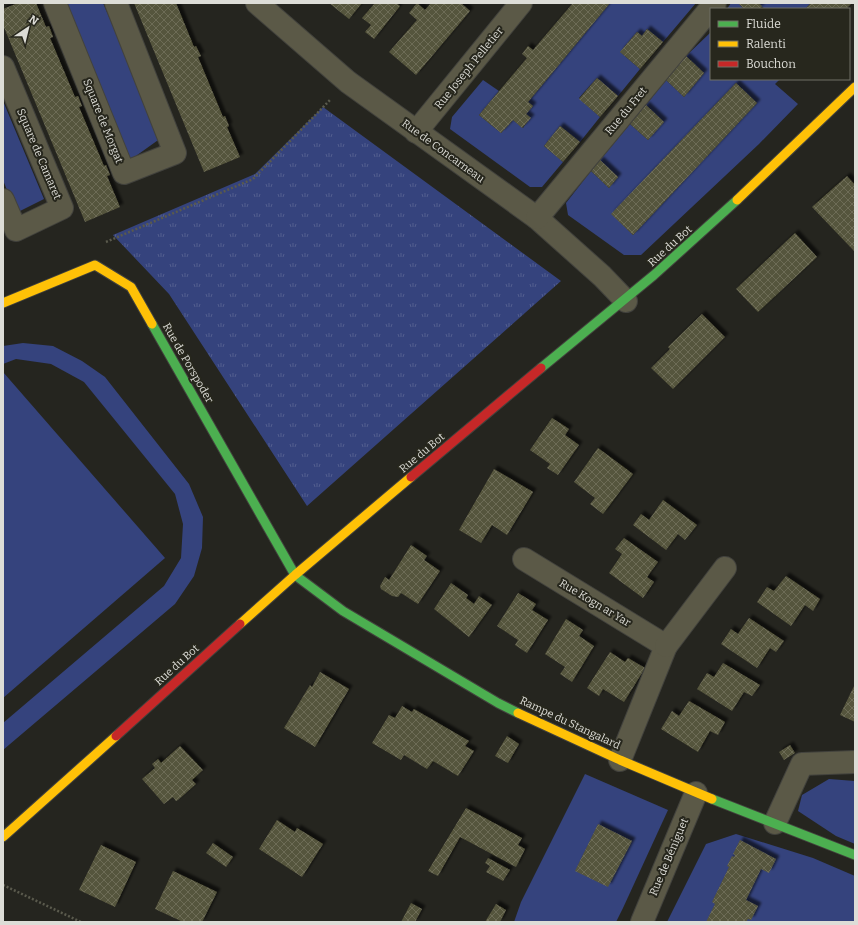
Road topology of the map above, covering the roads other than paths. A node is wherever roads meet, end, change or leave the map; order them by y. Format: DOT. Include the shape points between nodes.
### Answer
graph roads {
  1 [pos="55,3"];
  2 [pos="116,3"];
  3 [pos="257,3"];
  4 [pos="519,4"];
  5 [pos="710,9"];
  6 [pos="3,67"];
  7 [pos="855,87"];
  8 [pos="416,132"];
  9 [pos="3,200"];
  10 [pos="537,218"];
  11 [pos="626,301"];
  12 [pos="3,303"];
  13 [pos="524,559"];
  14 [pos="725,568"];
  15 [pos="295,575"];
  16 [pos="666,646"];
  17 [pos="620,760"];
  18 [pos="855,762"];
  19 [pos="696,793"];
  20 [pos="775,823"];
  21 [pos="3,837"];
  22 [pos="855,855"];
  23 [pos="642,922"];
  1 -- 2 [label="street, Square de Morgat" via="124,173 175,153"];
  3 -- 8 [label="street, Rue de Concarneau" via="348,82"];
  4 -- 8 [label="street, Rue Joseph Pelletier"];
  5 -- 10 [label="street, Rue du Fret"];
  6 -- 9 [label="street, Square de Camaret" via="62,208 16,230"];
  7 -- 11 [label="street, Rue du Bot" via="691,244"];
  8 -- 10 [label="street, Rue de Concarneau"];
  10 -- 11 [label="street, Rue de Concarneau"];
  11 -- 15 [label="street, Rue du Bot" via="583,333"];
  12 -- 15 [label="street, Rue de Porspoder" via="95,265 131,287"];
  13 -- 16 [label="street, Rue Kogn ar Yar"];
  14 -- 16 [label="street"];
  15 -- 17 [label="street, Rampe du Stangalard" via="343,611 498,703"];
  15 -- 21 [label="street, Rue du Bot"];
  16 -- 17 [label="street"];
  17 -- 19 [label="street, Rampe du Stangalard"];
  18 -- 20 [label="street" via="802,764"];
  19 -- 20 [label="street, Rampe du Stangalard"];
  19 -- 23 [label="street, Rue de Béniguet"];
  20 -- 22 [label="street, Rampe du Stangalard"];
}
